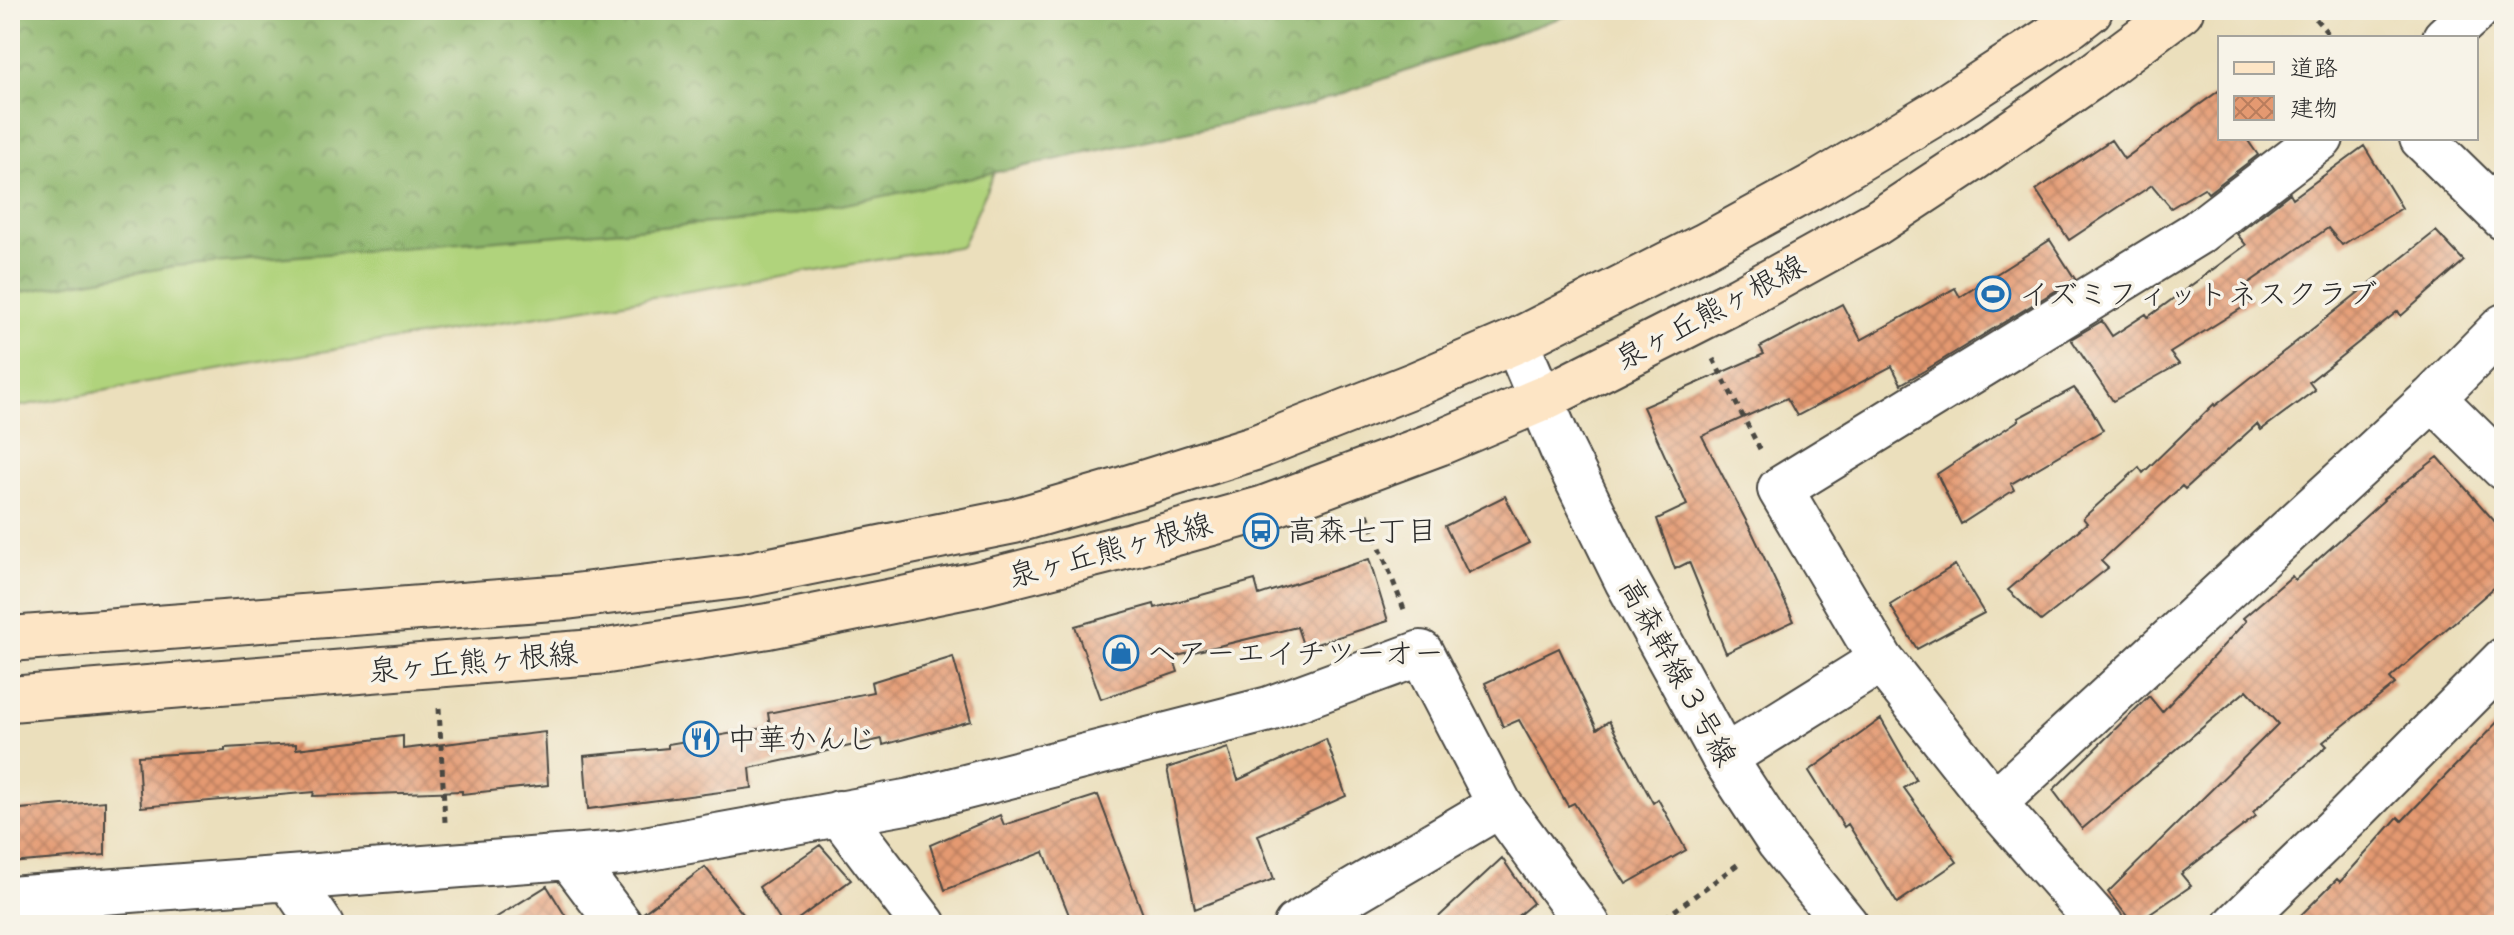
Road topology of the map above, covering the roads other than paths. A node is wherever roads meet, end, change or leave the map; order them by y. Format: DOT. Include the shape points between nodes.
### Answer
graph roads {
  1 [pos="2090,10"];
  2 [pos="2181,10"];
  3 [pos="2476,10"];
  4 [pos="2447,36"];
  5 [pos="2318,140"];
  6 [pos="2424,140"];
  7 [pos="2504,218"];
  8 [pos="2504,326"];
  9 [pos="1516,341"];
  10 [pos="2433,398"];
  11 [pos="1542,399"];
  12 [pos="2504,468"];
  13 [pos="10,639"];
  14 [pos="1881,660"];
  15 [pos="2504,660"];
  16 [pos="10,699"];
  17 [pos="1724,758"];
  18 [pos="1994,803"];
  19 [pos="1500,805"];
  20 [pos="839,813"];
  21 [pos="569,857"];
  22 [pos="289,878"];
  23 [pos="10,899"];
  24 [pos="321,925"];
  25 [pos="620,925"];
  26 [pos="924,925"];
  27 [pos="1296,925"];
  28 [pos="1588,925"];
  29 [pos="1846,925"];
  30 [pos="2101,925"];
  31 [pos="2236,925"];
  1 -- 9 [label="main road, 泉ヶ丘熊ヶ根線" via="1939,111 1817,184"];
  2 -- 11 [label="main road, 泉ヶ丘熊ヶ根線" via="1876,223"];
  3 -- 4 [label="street"];
  5 -- 14 [label="street" via="2197,233 1780,489"];
  6 -- 7 [label="street"];
  8 -- 10 [label="street"];
  9 -- 11 [label="street, 高森幹線３号線"];
  9 -- 13 [label="main road, 泉ヶ丘熊ヶ根線" via="1254,448 1014,521 914,543 746,575 566,597"];
  10 -- 12 [label="street"];
  10 -- 18 [label="street"];
  11 -- 16 [label="main road, 泉ヶ丘熊ヶ根線" via="1262,509 977,584 768,626 607,651"];
  11 -- 17 [label="street, 高森幹線３号線" via="1627,581"];
  14 -- 17 [label="street"];
  14 -- 18 [label="street"];
  15 -- 31 [label="street"];
  17 -- 29 [label="street, 高森幹線３号線" via="1779,842"];
  18 -- 30 [label="street"];
  19 -- 20 [label="street" via="1421,653 1269,709 911,801"];
  19 -- 27 [label="street"];
  19 -- 28 [label="street"];
  20 -- 21 [label="street" via="622,853"];
  20 -- 26 [label="street"];
  21 -- 22 [label="street"];
  21 -- 25 [label="street"];
  22 -- 23 [label="street"];
  22 -- 24 [label="street"];
}
